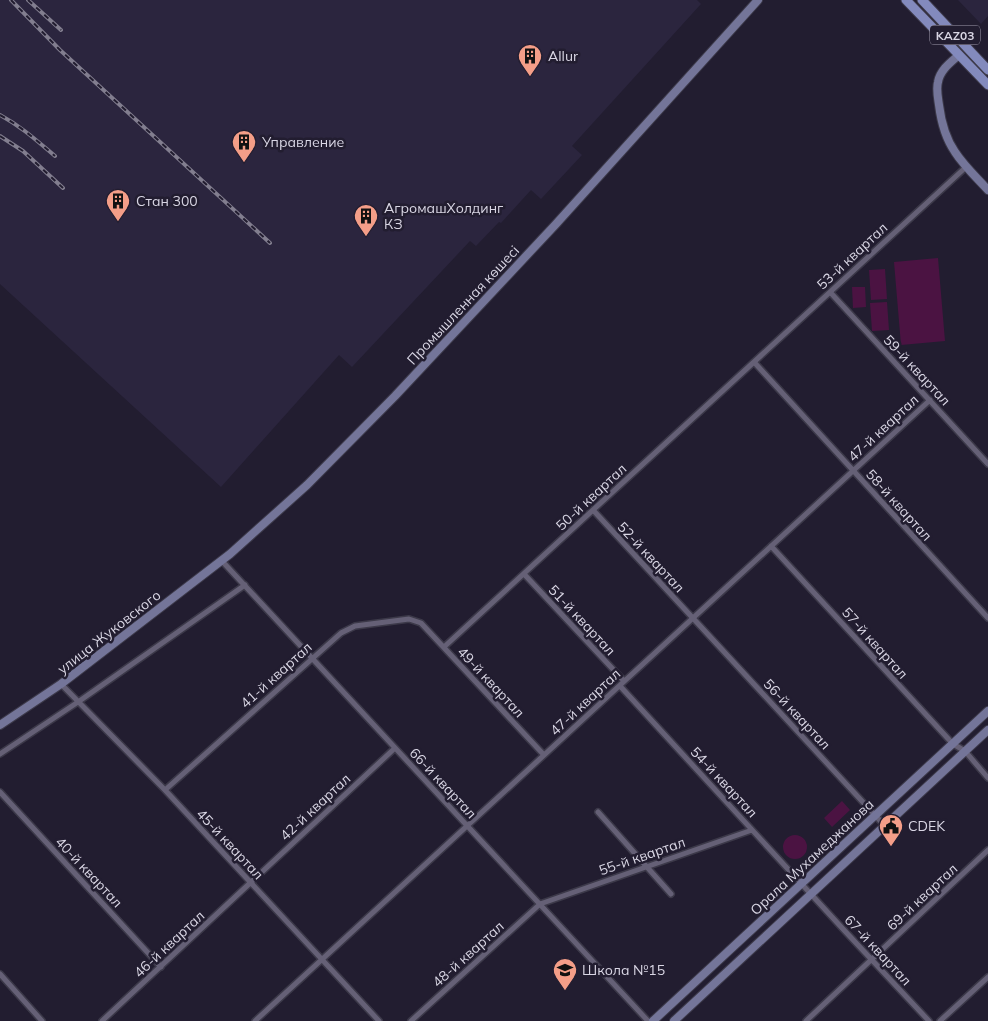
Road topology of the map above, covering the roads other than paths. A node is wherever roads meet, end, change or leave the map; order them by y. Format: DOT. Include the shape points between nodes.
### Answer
graph roads {
  1 [pos="758,0"];
  2 [pos="906,0"];
  3 [pos="922,0"];
  4 [pos="966,47"];
  5 [pos="959,55"];
  6 [pos="988,70"];
  7 [pos="988,85"];
  8 [pos="966,167"];
  9 [pos="988,190"];
  10 [pos="830,292"];
  11 [pos="754,362"];
  12 [pos="930,400"];
  13 [pos="988,464"];
  14 [pos="853,471"];
  15 [pos="593,510"];
  16 [pos="772,546"];
  17 [pos="230,554"];
  18 [pos="222,561"];
  19 [pos="524,574"];
  20 [pos="244,585"];
  21 [pos="693,618"];
  22 [pos="988,618"];
  23 [pos="421,623"];
  24 [pos="444,647"];
  25 [pos="312,659"];
  26 [pos="622,683"];
  27 [pos="61,684"];
  28 [pos="78,702"];
  29 [pos="988,711"];
  30 [pos="0,726"];
  31 [pos="988,730"];
  32 [pos="953,744"];
  33 [pos="395,748"];
  34 [pos="965,751"];
  35 [pos="0,754"];
  36 [pos="544,756"];
  37 [pos="988,778"];
  38 [pos="165,790"];
  39 [pos="0,792"];
  40 [pos="598,812"];
  41 [pos="875,815"];
  42 [pos="467,826"];
  43 [pos="885,826"];
  44 [pos="752,830"];
  45 [pos="988,850"];
  46 [pos="647,866"];
  47 [pos="251,882"];
  48 [pos="802,884"];
  49 [pos="671,894"];
  50 [pos="811,894"];
  51 [pos="540,904"];
  52 [pos="322,959"];
  53 [pos="872,960"];
  54 [pos="161,966"];
  55 [pos="0,974"];
  56 [pos="988,977"];
  57 [pos="42,1021"];
  58 [pos="102,1021"];
  59 [pos="255,1021"];
  60 [pos="379,1021"];
  61 [pos="411,1021"];
  62 [pos="648,1021"];
  63 [pos="653,1021"];
  64 [pos="674,1021"];
  65 [pos="806,1021"];
  66 [pos="929,1021"];
  67 [pos="940,1021"];
  1 -- 17 [label="street, Промышленная көшесі" via="395,396 307,485"];
  2 -- 5 [label="main road, KАZ03"];
  3 -- 4 [label="main road, KАZ03"];
  4 -- 5 [label="main road"];
  4 -- 6 [label="main road, KАZ03"];
  5 -- 7 [label="main road, KАZ03"];
  5 -- 8 [label="street" via="944,69 938,81 938,95 946,134"];
  8 -- 9 [label="street"];
  8 -- 10 [label="street, 53-й квартал"];
  10 -- 11 [label="street, 53-й квартал"];
  10 -- 12 [label="street, 59-й квартал"];
  11 -- 14 [label="street, 58-й квартал"];
  11 -- 15 [label="street, 50-й квартал"];
  12 -- 13 [label="street, 59-й квартал"];
  12 -- 14 [label="street, 47-й квартал"];
  14 -- 16 [label="street, 47-й квартал"];
  14 -- 22 [label="street, 58-й квартал"];
  15 -- 19 [label="street, 50-й квартал"];
  15 -- 21 [label="street, 52-й квартал"];
  16 -- 21 [label="street, 47-й квартал"];
  16 -- 32 [label="street, 57-й квартал"];
  17 -- 18 [label="street, улица Жуковского"];
  18 -- 20 [label="street, 66-й квартал"];
  18 -- 27 [label="street, улица Жуковского"];
  19 -- 24 [label="street, 50-й квартал"];
  19 -- 26 [label="street, 51-й квартал"];
  20 -- 25 [label="street, 66-й квартал"];
  20 -- 28 [label="street"];
  21 -- 26 [label="street, 47-й квартал"];
  21 -- 41 [label="street, 56-й квартал"];
  23 -- 24 [label="street, 49-й квартал"];
  23 -- 25 [label="street, 41-й квартал" via="409,620 355,626 341,633"];
  24 -- 36 [label="street, 49-й квартал"];
  25 -- 33 [label="street, 66-й квартал"];
  25 -- 38 [label="street, 41-й квартал"];
  26 -- 36 [label="street, 47-й квартал"];
  26 -- 44 [label="street, 54-й квартал"];
  27 -- 28 [label="street, 45-й квартал"];
  27 -- 30 [label="street, улица Жуковского"];
  28 -- 35 [label="street"];
  28 -- 38 [label="street, 45-й квартал"];
  29 -- 32 [label="street, Орала Мухамеджанова"];
  31 -- 34 [label="street, Орала Мухамеджанова"];
  32 -- 34 [label="street, 57-й квартал"];
  32 -- 41 [label="street, Орала Мухамеджанова"];
  33 -- 42 [label="street, 66-й квартал"];
  33 -- 47 [label="street, 42-й квартал"];
  34 -- 37 [label="street"];
  34 -- 43 [label="street, Орала Мухамеджанова"];
  36 -- 42 [label="street, 47-й квартал"];
  38 -- 47 [label="street, 45-й квартал"];
  39 -- 54 [label="street, 40-й квартал"];
  40 -- 46 [label="street"];
  41 -- 43 [label="street, 56-й квартал"];
  41 -- 48 [label="street, Орала Мухамеджанова"];
  42 -- 51 [label="street, 66-й квартал"];
  42 -- 52 [label="street, 47-й квартал"];
  43 -- 50 [label="street, Орала Мухамеджанова"];
  44 -- 46 [label="street, 55-й квартал"];
  44 -- 48 [label="street, 54-й квартал"];
  45 -- 53 [label="street, 69-й квартал"];
  46 -- 49 [label="street"];
  46 -- 51 [label="street, 55-й квартал"];
  47 -- 52 [label="street, 45-й квартал"];
  47 -- 54 [label="street, 46-й квартал"];
  48 -- 50 [label="street, 54-й квартал"];
  48 -- 63 [label="street, Орала Мухамеджанова"];
  50 -- 53 [label="street, 67-й квартал"];
  50 -- 64 [label="street, Орала Мухамеджанова"];
  51 -- 61 [label="street, 48-й квартал"];
  51 -- 62 [label="street, 66-й квартал"];
  52 -- 59 [label="street, 47-й квартал"];
  52 -- 60 [label="street, 45-й квартал"];
  53 -- 65 [label="street, 69-й квартал"];
  53 -- 66 [label="street, 67-й квартал"];
  54 -- 58 [label="street, 46-й квартал"];
  55 -- 57 [label="street"];
  56 -- 67 [label="street"];
}
